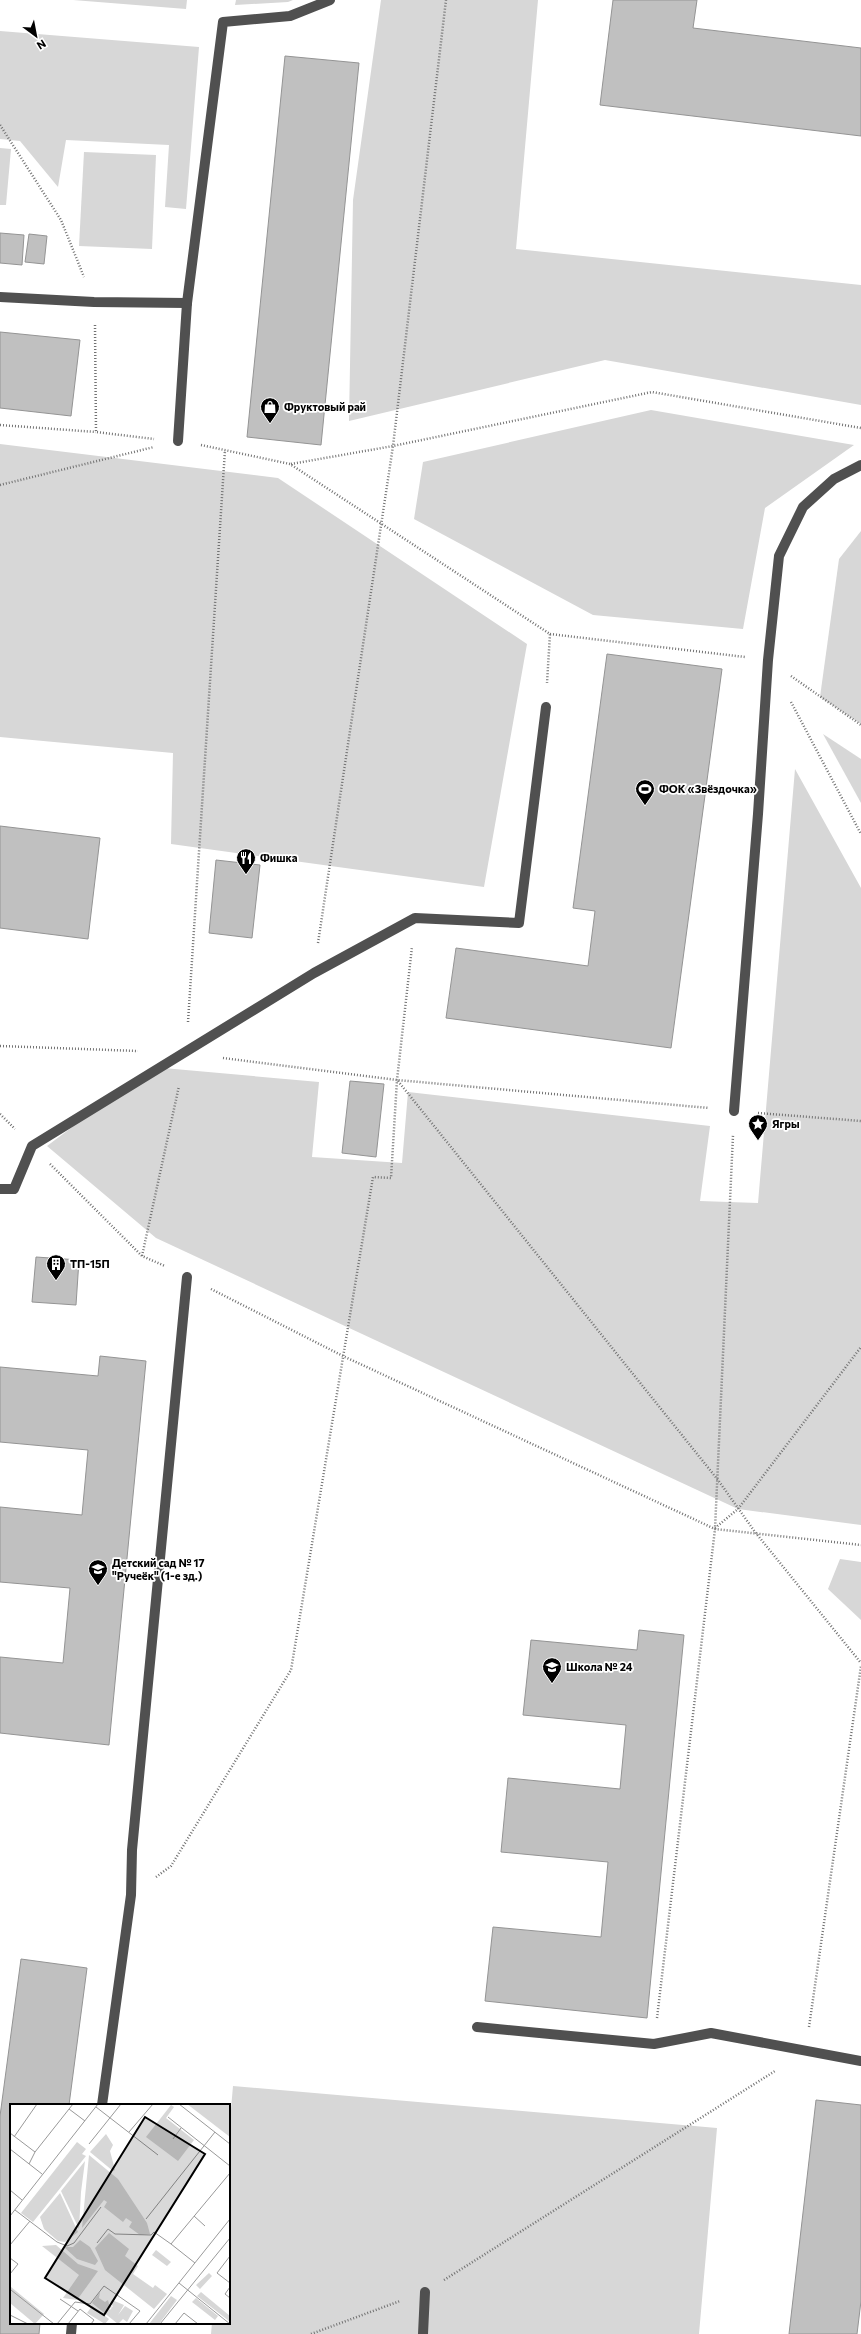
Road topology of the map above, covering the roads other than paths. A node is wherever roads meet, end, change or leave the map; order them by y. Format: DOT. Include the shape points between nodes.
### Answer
graph roads {
  1 [pos="330,0"];
  2 [pos="0,297"];
  3 [pos="187,304"];
  4 [pos="178,442"];
  5 [pos="861,465"];
  6 [pos="546,707"];
  7 [pos="734,1111"];
  8 [pos="0,1189"];
  9 [pos="187,1277"];
  10 [pos="478,2027"];
  11 [pos="861,2061"];
  12 [pos="102,2104"];
  13 [pos="425,2292"];
  14 [pos="72,2324"];
  15 [pos="71,2334"];
  16 [pos="423,2334"];
  1 -- 3 [label="lane" via="290,16 223,22"];
  2 -- 3 [label="lane"];
  3 -- 4 [label="lane"];
  5 -- 7 [label="lane" via="834,478 803,507 779,556 768,660"];
  6 -- 8 [label="lane" via="519,923 415,918 314,973 32,1146 14,1189"];
  9 -- 12 [label="lane" via="132,1850 131,1895"];
  10 -- 11 [label="lane" via="654,2044 711,2034"];
  13 -- 16 [label="lane"];
  14 -- 15 [label="lane"];
}
